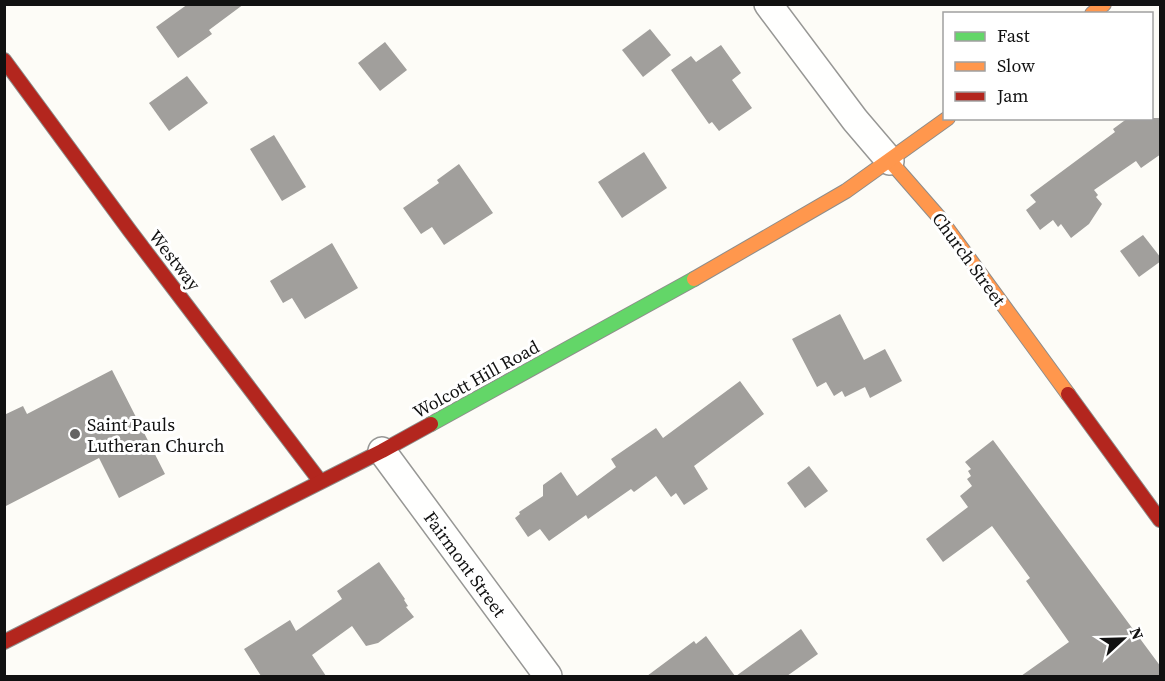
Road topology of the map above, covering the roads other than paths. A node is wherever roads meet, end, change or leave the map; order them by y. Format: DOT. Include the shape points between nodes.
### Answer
graph roads {
  1 [pos="768,4"];
  2 [pos="4,60"];
  3 [pos="945,120"];
  4 [pos="890,161"];
  5 [pos="382,451"];
  6 [pos="320,481"];
  7 [pos="1161,520"];
  8 [pos="4,642"];
  9 [pos="548,676"];
  1 -- 4 [label="street, Church Street"];
  2 -- 6 [label="street, Westway"];
  3 -- 4 [label="street, Wolcott Hill Road"];
  4 -- 5 [label="street, Wolcott Hill Road" via="669,294"];
  4 -- 7 [label="street, Church Street" via="938,216"];
  5 -- 6 [label="street, Wolcott Hill Road"];
  5 -- 9 [label="street, Fairmont Street"];
  6 -- 8 [label="street, Wolcott Hill Road"];
}
